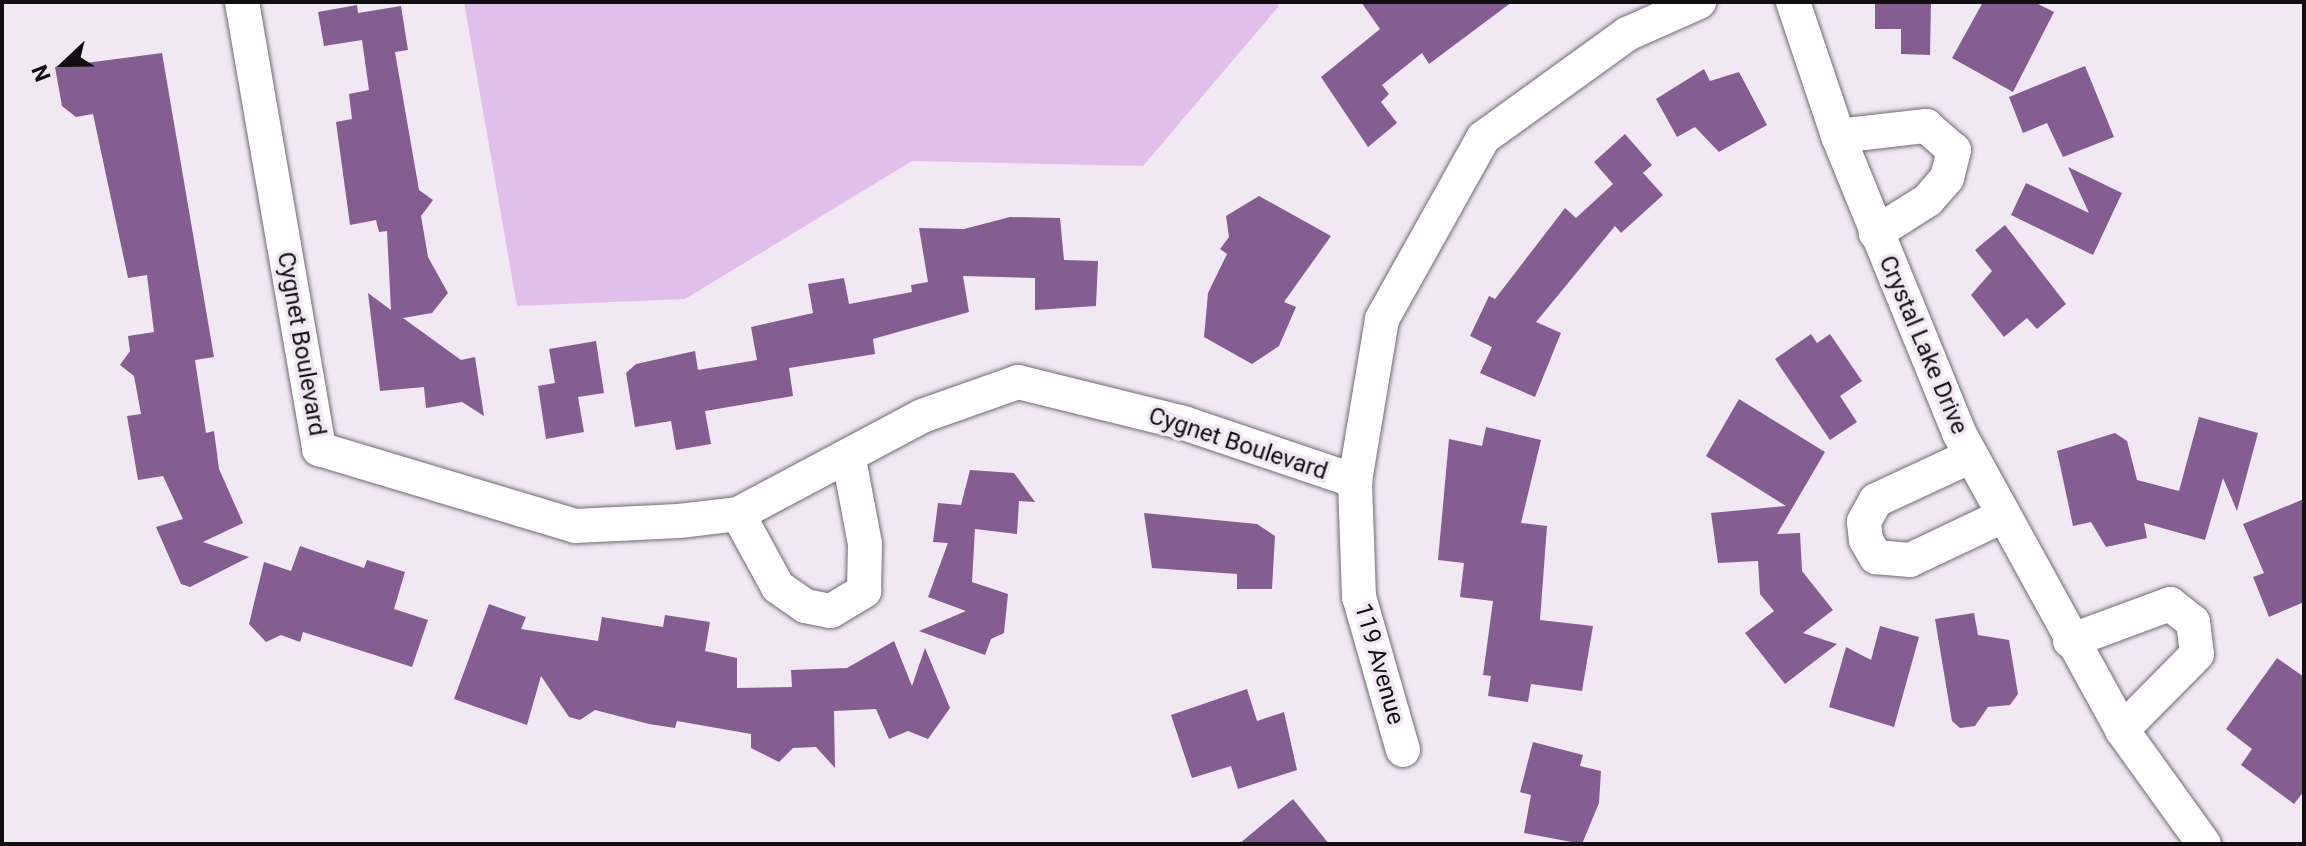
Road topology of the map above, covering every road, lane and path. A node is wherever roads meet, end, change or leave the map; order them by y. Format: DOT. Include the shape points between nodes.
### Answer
graph roads {
  1 [pos="242,2"];
  2 [pos="1699,2"];
  3 [pos="1793,2"];
  4 [pos="1838,136"];
  5 [pos="1876,233"];
  6 [pos="1971,456"];
  7 [pos="849,459"];
  8 [pos="1355,481"];
  9 [pos="738,514"];
  10 [pos="2003,516"];
  11 [pos="2070,641"];
  12 [pos="2122,730"];
  13 [pos="1403,750"];
  14 [pos="2204,844"];
  1 -- 9 [label="street, Cygnet Boulevard" via="319,449 575,526"];
  2 -- 8 [label="street, Cygnet Boulevard" via="1627,34 1483,138 1382,319"];
  3 -- 4 [label="street, Crystal Lake Drive"];
  4 -- 5 [label="street, Crystal Lake Drive"];
  4 -- 5 [label="street, Crystal Lake Drive" via="1926,126 1954,150 1947,178 1928,200"];
  5 -- 6 [label="street, Crystal Lake Drive"];
  6 -- 10 [label="street, Crystal Lake Drive"];
  6 -- 10 [label="street, Crystal Lake Drive" via="1876,500 1864,522 1866,540 1876,557 1910,560"];
  7 -- 8 [label="street, Cygnet Boulevard" via="955,401 1018,382 1184,423"];
  7 -- 9 [label="street, Cygnet Boulevard"];
  7 -- 9 [label="street" via="865,544 864,591 831,611 805,606 778,587"];
  8 -- 13 [label="street, 119 Avenue" via="1359,597"];
  10 -- 11 [label="street, Crystal Lake Drive"];
  11 -- 12 [label="street, Crystal Lake Drive"];
  11 -- 12 [label="street" via="2170,604 2193,622 2197,654"];
  12 -- 14 [label="street, Crystal Lake Drive"];
}
